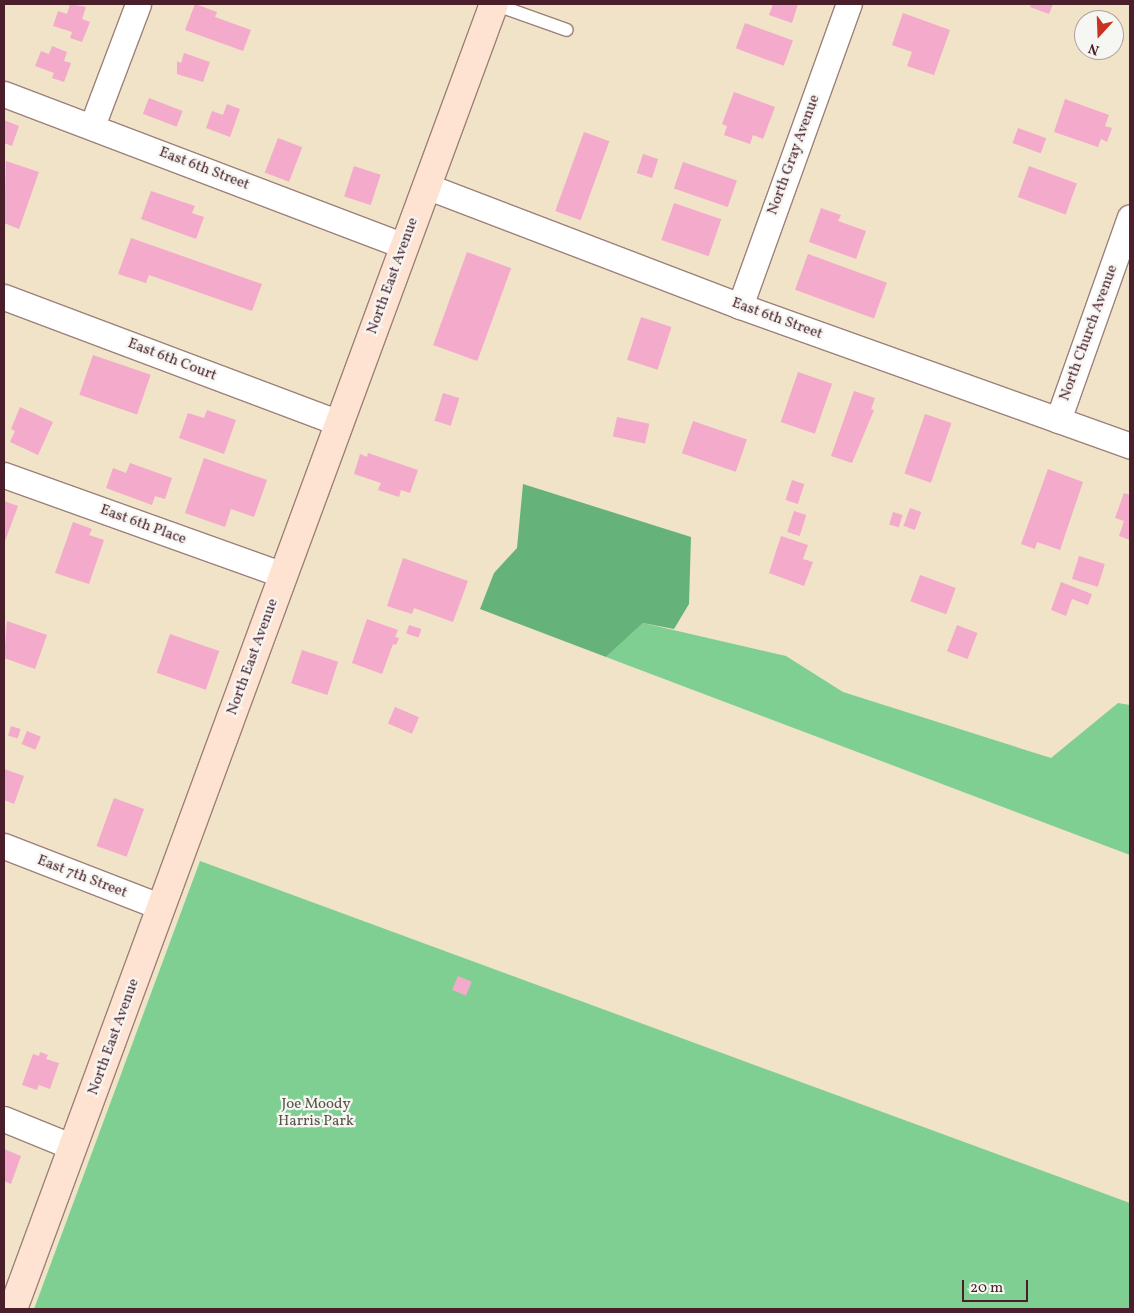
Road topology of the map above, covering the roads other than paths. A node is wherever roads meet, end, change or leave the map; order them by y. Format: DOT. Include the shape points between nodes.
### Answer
graph roads {
  1 [pos="138,4"];
  2 [pos="494,4"];
  3 [pos="849,4"];
  4 [pos="567,30"];
  5 [pos="4,94"];
  6 [pos="92,126"];
  7 [pos="426,186"];
  8 [pos="1130,217"];
  9 [pos="404,246"];
  10 [pos="4,296"];
  11 [pos="740,306"];
  12 [pos="1058,420"];
  13 [pos="339,423"];
  14 [pos="1130,446"];
  15 [pos="4,475"];
  16 [pos="283,575"];
  17 [pos="4,846"];
  18 [pos="161,908"];
  19 [pos="4,1119"];
  20 [pos="73,1147"];
  21 [pos="12,1309"];
  1 -- 6 [label="street"];
  2 -- 4 [label="lane"];
  2 -- 7 [label="main road, North East Avenue"];
  3 -- 11 [label="street, North Gray Avenue"];
  5 -- 6 [label="street, East 6th Street"];
  6 -- 9 [label="street, East 6th Street"];
  7 -- 9 [label="main road, North East Avenue"];
  7 -- 11 [label="street, East 6th Street"];
  8 -- 12 [label="street, North Church Avenue"];
  9 -- 13 [label="main road, North East Avenue"];
  10 -- 13 [label="street, East 6th Court"];
  11 -- 12 [label="street, East 6th Street"];
  12 -- 14 [label="street, East 6th Street"];
  13 -- 16 [label="main road, North East Avenue"];
  15 -- 16 [label="street, East 6th Place"];
  16 -- 18 [label="main road, North East Avenue"];
  17 -- 18 [label="street, East 7th Street"];
  18 -- 20 [label="main road, North East Avenue"];
  19 -- 20 [label="street"];
  20 -- 21 [label="main road, North East Avenue"];
}
